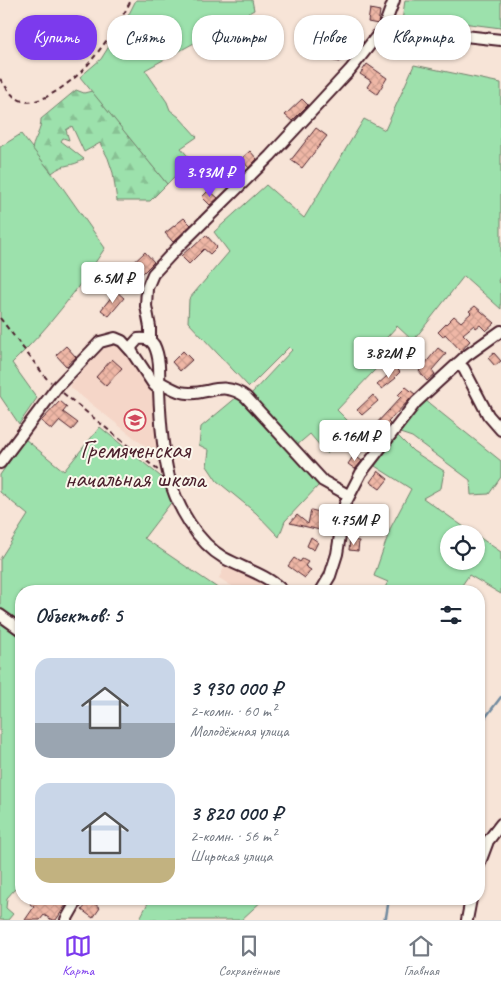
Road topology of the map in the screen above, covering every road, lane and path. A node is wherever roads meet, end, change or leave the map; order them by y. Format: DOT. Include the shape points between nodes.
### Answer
graph roads {
  1 [pos="131,0"];
  2 [pos="394,0"];
  3 [pos="389,15"];
  4 [pos="471,37"];
  5 [pos="374,40"];
  6 [pos="501,40"];
  7 [pos="0,79"];
  8 [pos="0,318"];
  9 [pos="501,331"];
  10 [pos="150,340"];
  11 [pos="132,352"];
  12 [pos="458,363"];
  13 [pos="159,386"];
  14 [pos="57,388"];
  15 [pos="501,430"];
  16 [pos="0,463"];
  17 [pos="169,477"];
  18 [pos="348,495"];
  19 [pos="276,585"];
  20 [pos="325,585"];
  21 [pos="0,615"];
  22 [pos="15,626"];
  23 [pos="501,824"];
  24 [pos="485,849"];
  25 [pos="75,905"];
  26 [pos="470,905"];
  27 [pos="66,920"];
  28 [pos="466,920"];
  1 -- 7 [label="path" via="90,62 55,93 34,103 18,100"];
  2 -- 3 [label="street"];
  4 -- 6 [label="street"];
  5 -- 10 [label="street" via="284,142 153,274 147,288 146,306"];
  8 -- 14 [label="path" via="46,379"];
  9 -- 12 [label="street"];
  10 -- 11 [label="street" via="138,339 131,347"];
  10 -- 13 [label="street" via="157,358"];
  11 -- 13 [label="street" via="154,385"];
  11 -- 14 [label="street" via="122,340 115,338 100,342"];
  12 -- 15 [label="street" via="488,415"];
  12 -- 18 [label="street" via="416,402"];
  13 -- 17 [label="street"];
  13 -- 18 [label="street" via="181,392 237,390 323,481"];
  14 -- 16 [label="street"];
  14 -- 17 [label="path"];
  17 -- 19 [label="street" via="189,522 210,548"];
  18 -- 20 [label="street" via="337,554"];
  21 -- 22 [label="street"];
  23 -- 24 [label="street"];
  25 -- 27 [label="street"];
  26 -- 28 [label="street"];
}
